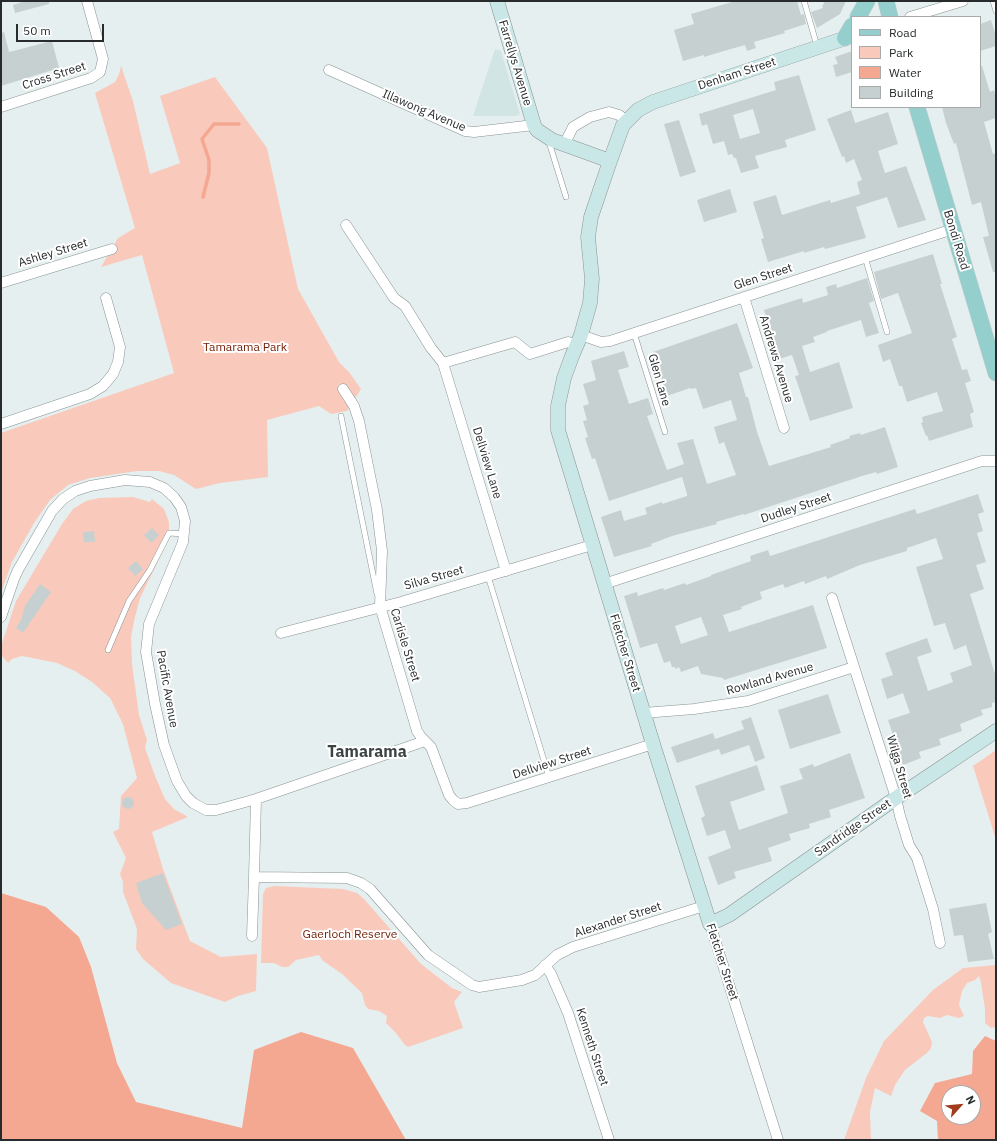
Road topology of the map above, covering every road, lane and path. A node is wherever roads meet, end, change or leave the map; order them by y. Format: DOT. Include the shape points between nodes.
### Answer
graph roads {
  1 [pos="87,1"];
  2 [pos="497,1"];
  3 [pos="804,1"];
  4 [pos="867,1"];
  5 [pos="886,1"];
  6 [pos="963,1"];
  7 [pos="993,1"];
  8 [pos="996,11"];
  9 [pos="859,16"];
  10 [pos="890,16"];
  11 [pos="913,16"];
  12 [pos="850,33"];
  13 [pos="818,47"];
  14 [pos="329,70"];
  15 [pos="1,106"];
  16 [pos="917,108"];
  17 [pos="627,120"];
  18 [pos="534,125"];
  19 [pos="548,138"];
  20 [pos="564,145"];
  21 [pos="610,161"];
  22 [pos="566,196"];
  23 [pos="346,225"];
  24 [pos="953,228"];
  25 [pos="112,249"];
  26 [pos="865,257"];
  27 [pos="1,283"];
  28 [pos="744,297"];
  29 [pos="106,298"];
  30 [pos="887,332"];
  31 [pos="634,333"];
  32 [pos="579,340"];
  33 [pos="443,363"];
  34 [pos="996,373"];
  35 [pos="343,389"];
  36 [pos="341,416"];
  37 [pos="1,424"];
  38 [pos="784,428"];
  39 [pos="665,432"];
  40 [pos="996,461"];
  41 [pos="185,534"];
  42 [pos="592,545"];
  43 [pos="506,571"];
  44 [pos="488,576"];
  45 [pos="604,584"];
  46 [pos="832,598"];
  47 [pos="380,606"];
  48 [pos="1,617"];
  49 [pos="281,633"];
  50 [pos="108,650"];
  51 [pos="854,667"];
  52 [pos="644,713"];
  53 [pos="996,731"];
  54 [pos="425,741"];
  55 [pos="653,744"];
  56 [pos="549,777"];
  57 [pos="896,798"];
  58 [pos="256,799"];
  59 [pos="458,804"];
  60 [pos="254,877"];
  61 [pos="704,906"];
  62 [pos="710,924"];
  63 [pos="252,936"];
  64 [pos="940,943"];
  65 [pos="545,965"];
  66 [pos="609,1140"];
  67 [pos="778,1140"];
  1 -- 15 [label="street, Cross Street" via="103,59 100,72 96,76"];
  2 -- 18 [label="street, Farrellys Avenue"];
  3 -- 13 [label="lane"];
  4 -- 9 [label="main road"];
  5 -- 10 [label="main road"];
  6 -- 11 [label="street"];
  7 -- 8 [label="lane"];
  12 -- 13 [label="street, Denham Street"];
  13 -- 17 [label="street, Denham Street" via="653,102"];
  14 -- 18 [label="street, Illawong Avenue" via="465,131"];
  16 -- 24 [label="main road, Bondi Road"];
  17 -- 20 [label="street" via="609,112 590,117 573,127"];
  17 -- 21 [label="street, Denham Street"];
  18 -- 19 [label="street"];
  19 -- 20 [label="street"];
  19 -- 22 [label="lane"];
  20 -- 21 [label="street"];
  21 -- 32 [label="street, Fletcher Street" via="589,227 592,291 589,312"];
  23 -- 33 [label="street" via="394,298 405,306"];
  24 -- 26 [label="street, Glen Street"];
  24 -- 34 [label="main road, Bondi Road"];
  25 -- 27 [label="street, Ashley Street"];
  26 -- 28 [label="street, Glen Street"];
  26 -- 30 [label="lane"];
  28 -- 31 [label="street, Glen Street"];
  28 -- 38 [label="street, Andrews Avenue"];
  29 -- 37 [label="street" via="120,347 113,374 103,386 90,394"];
  31 -- 32 [label="street, Glen Street" via="610,341"];
  31 -- 39 [label="lane, Glen Lane"];
  32 -- 33 [label="street" via="530,354 515,342"];
  32 -- 42 [label="street, Fletcher Street" via="564,378 557,419"];
  33 -- 43 [label="street, Dellview Lane"];
  35 -- 47 [label="street, Carlisle Street" via="354,406 359,421 377,510 382,551"];
  36 -- 47 [label="lane"];
  40 -- 45 [label="street, Dudley Street" via="982,461"];
  41 -- 48 [label="street, Pacific Avenue" via="185,520 178,502 164,488 150,482 125,480 81,489 63,499 52,511 18,570"];
  41 -- 50 [label="lane" via="169,533 150,570 129,601"];
  41 -- 58 [label="street, Pacific Avenue" via="151,620 146,641 149,673 164,745 179,785 197,806 206,810 216,810"];
  42 -- 43 [label="street, Silva Street"];
  42 -- 45 [label="street, Fletcher Street"];
  43 -- 44 [label="street, Silva Street"];
  44 -- 47 [label="street, Silva Street"];
  44 -- 56 [label="lane"];
  45 -- 52 [label="street, Fletcher Street"];
  46 -- 51 [label="street, Wilga Street"];
  47 -- 49 [label="street, Silva Street"];
  47 -- 54 [label="street, Carlisle Street" via="418,731"];
  51 -- 52 [label="street, Rowland Avenue" via="748,701"];
  51 -- 57 [label="street, Wilga Street"];
  52 -- 55 [label="street, Fletcher Street"];
  53 -- 57 [label="street, Sandridge Street"];
  54 -- 58 [label="street"];
  54 -- 59 [label="street, Carlisle Street" via="431,747 449,795"];
  55 -- 56 [label="street, Dellview Street"];
  55 -- 61 [label="street, Fletcher Street"];
  56 -- 59 [label="street, Dellview Street"];
  57 -- 62 [label="street, Sandridge Street" via="729,915"];
  57 -- 64 [label="street, Wilga Street" via="933,910"];
  58 -- 60 [label="street"];
  60 -- 63 [label="street"];
  60 -- 65 [label="street, Alexander Street" via="347,878 362,883 428,954 472,985 479,987 522,980 535,975"];
  61 -- 62 [label="street, Fletcher Street"];
  61 -- 65 [label="street, Alexander Street" via="573,948 557,955"];
  62 -- 67 [label="street, Fletcher Street"];
  65 -- 66 [label="street, Kenneth Street" via="568,1013"];
}
